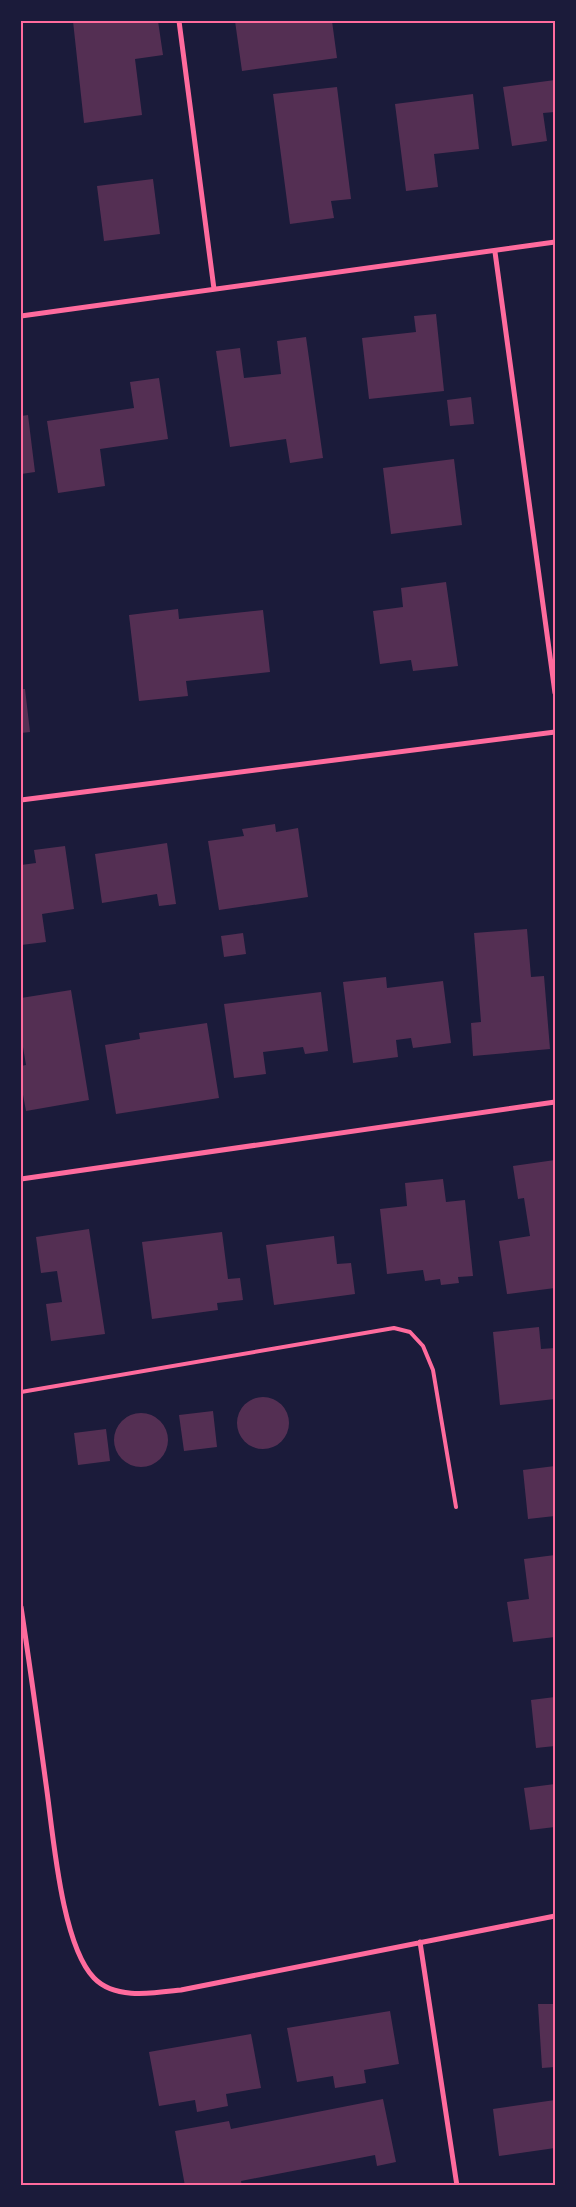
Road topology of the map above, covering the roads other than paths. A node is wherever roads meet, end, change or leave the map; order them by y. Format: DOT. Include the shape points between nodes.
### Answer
graph roads {
  1 [pos="179,21"];
  2 [pos="555,242"];
  3 [pos="495,252"];
  4 [pos="214,289"];
  5 [pos="21,316"];
  6 [pos="555,693"];
  7 [pos="555,732"];
  8 [pos="21,800"];
  9 [pos="555,1102"];
  10 [pos="21,1179"];
  11 [pos="21,1392"];
  12 [pos="456,1507"];
  13 [pos="21,1607"];
  14 [pos="555,1916"];
  15 [pos="420,1942"];
  16 [pos="457,2186"];
  1 -- 4 [label="street"];
  2 -- 3 [label="street"];
  3 -- 4 [label="street"];
  3 -- 6 [label="street"];
  4 -- 5 [label="street"];
  7 -- 8 [label="street"];
  9 -- 10 [label="street"];
  11 -- 12 [label="lane" via="394,1328 410,1332 423,1346 433,1370"];
  13 -- 15 [label="street" via="64,1905 78,1949 93,1978 107,1988 126,1993 181,1990"];
  14 -- 15 [label="street"];
  15 -- 16 [label="street"];
}
